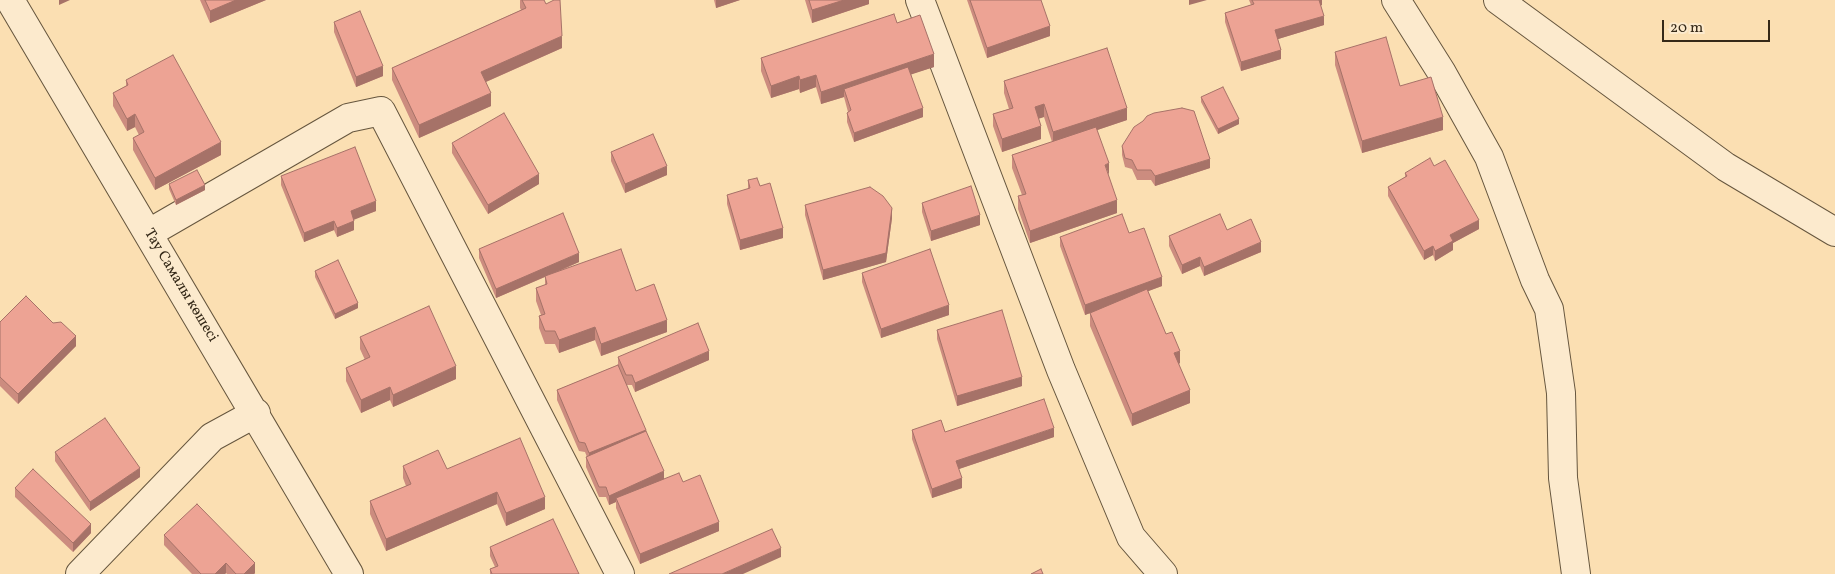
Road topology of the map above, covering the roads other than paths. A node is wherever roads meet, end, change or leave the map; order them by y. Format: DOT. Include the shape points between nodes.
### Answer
graph roads {
  1 [pos="920,0"];
  2 [pos="1396,0"];
  3 [pos="1498,0"];
  4 [pos="7,7"];
  5 [pos="1835,232"];
  6 [pos="149,233"];
  7 [pos="256,413"];
  8 [pos="80,574"];
  9 [pos="349,574"];
  10 [pos="620,574"];
  11 [pos="1163,574"];
  12 [pos="1576,574"];
  1 -- 11 [label="street" via="1061,370 1131,537"];
  2 -- 12 [label="street" via="1489,157 1549,309 1561,393 1563,478"];
  3 -- 5 [label="street" via="1726,167"];
  4 -- 6 [label="street, Тау Самалы көшесі"];
  6 -- 7 [label="street, Тау Самалы көшесі"];
  6 -- 10 [label="street" via="348,118 380,111"];
  7 -- 8 [label="street" via="212,437"];
  7 -- 9 [label="street, Тау Самалы көшесі"];
}
